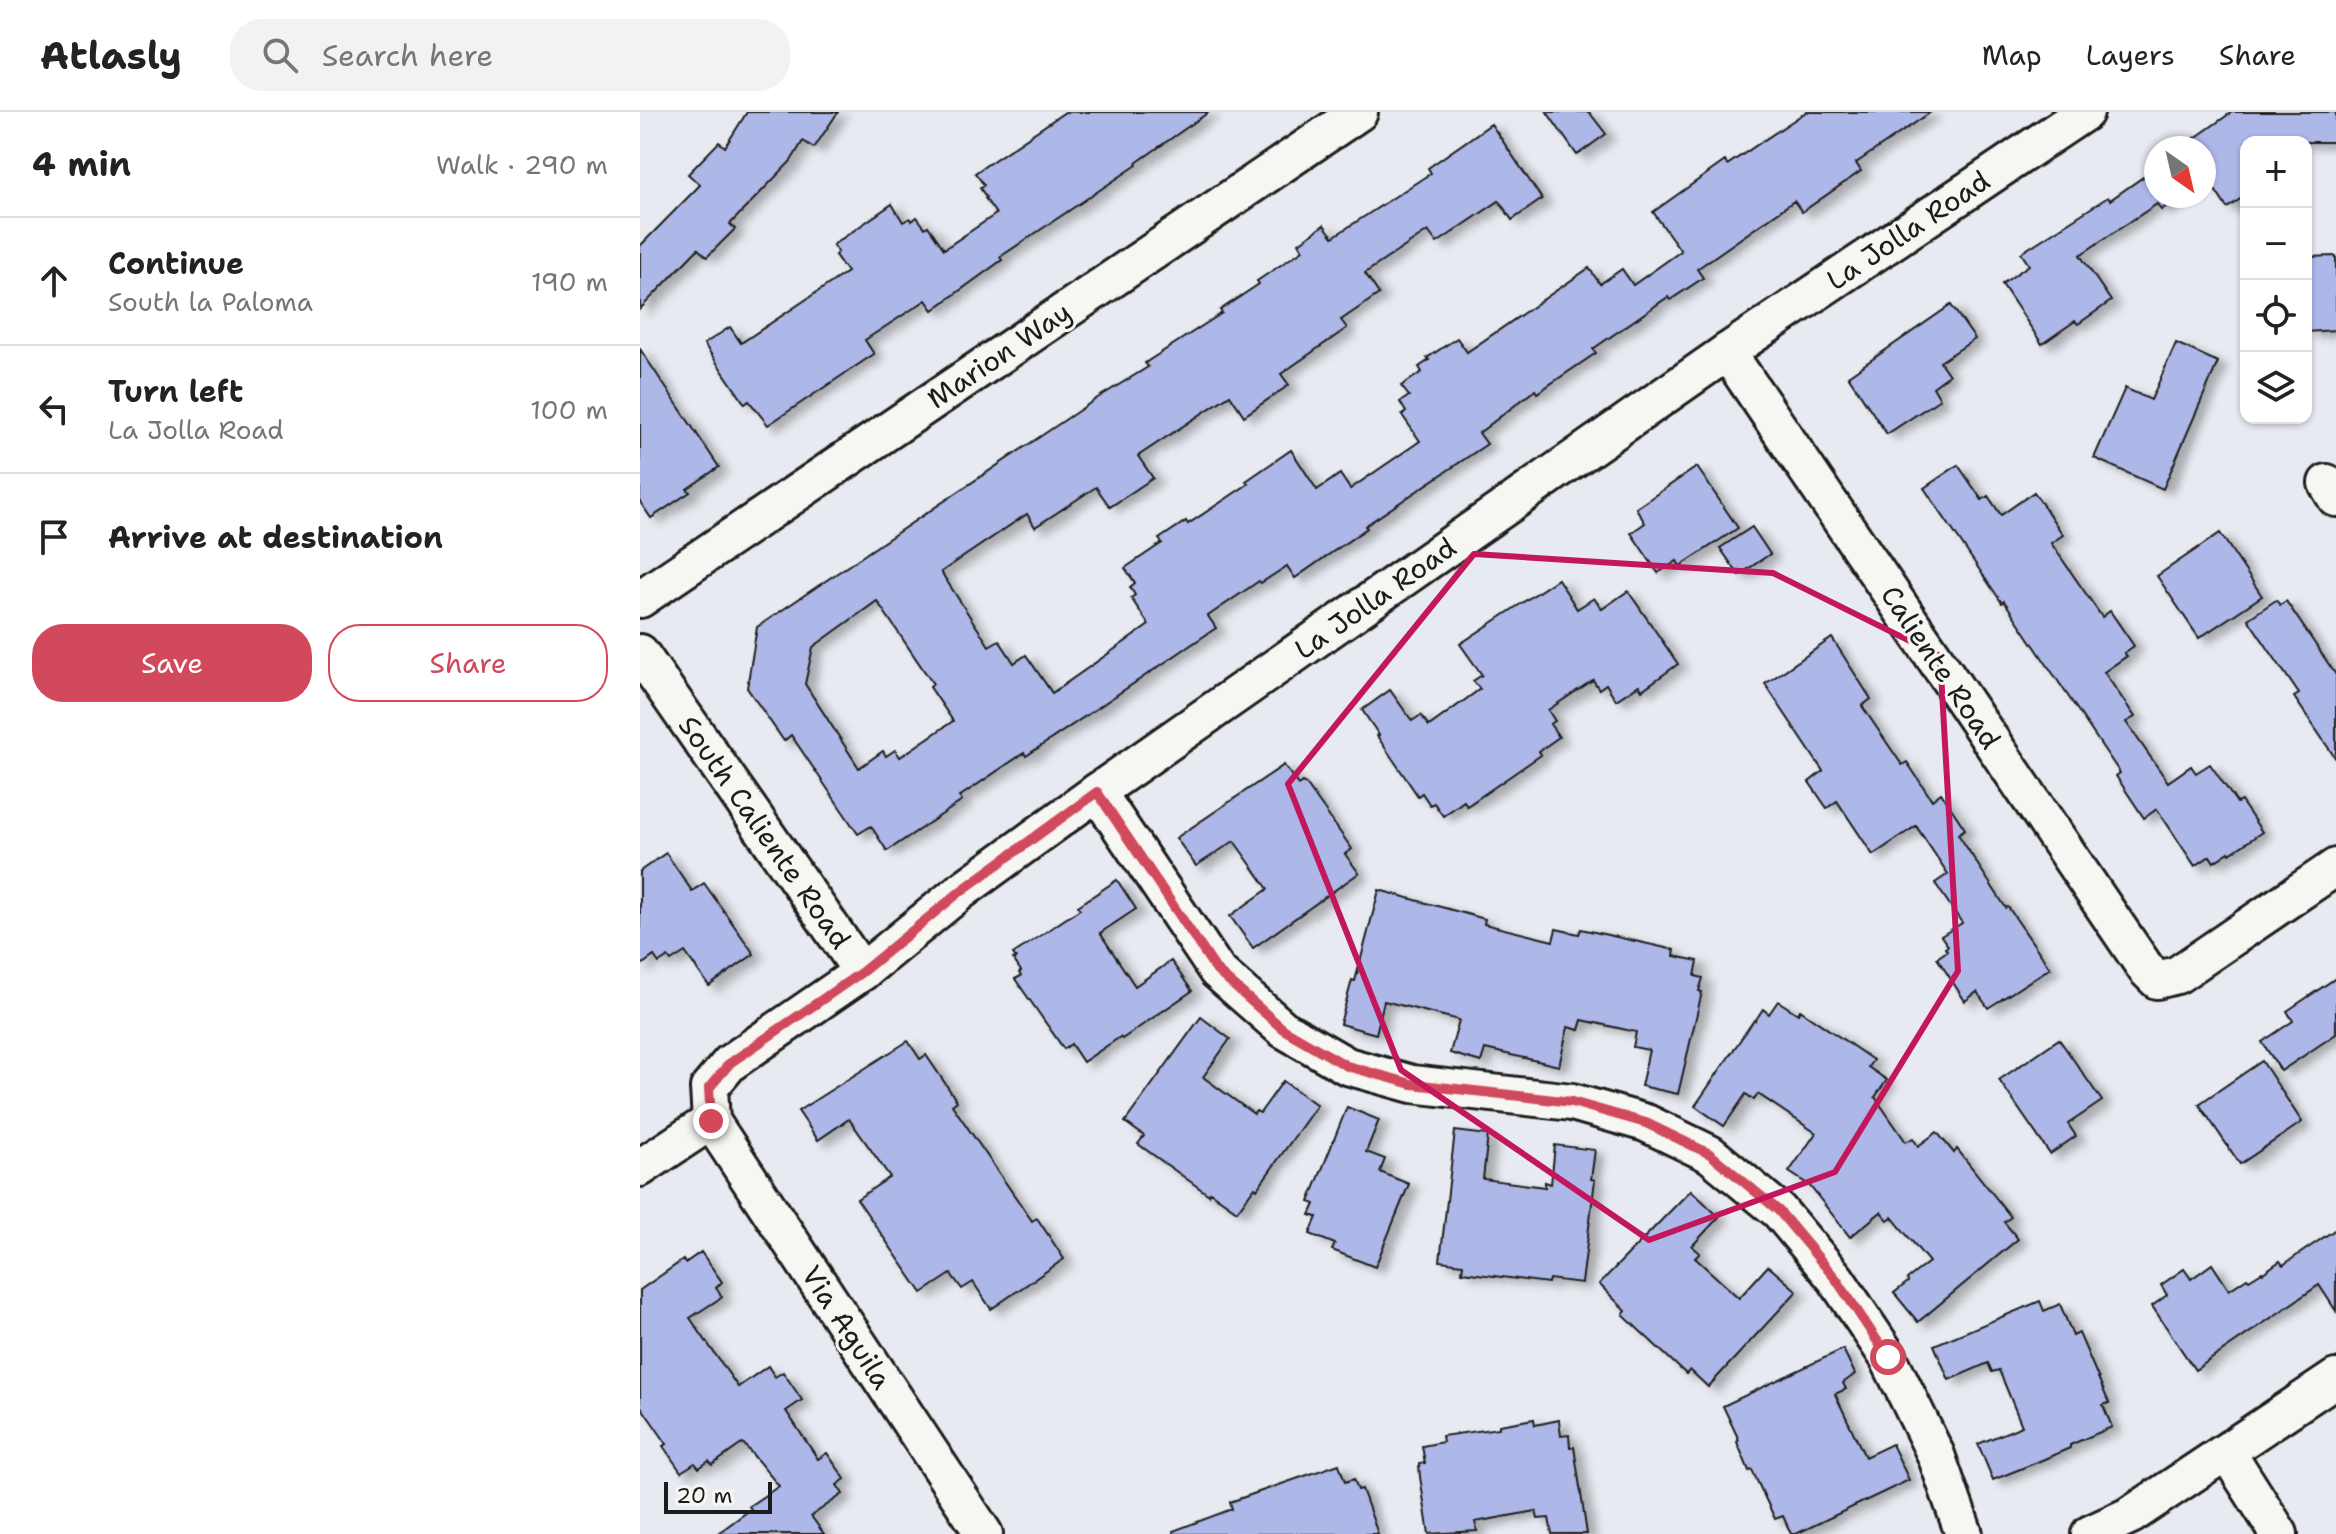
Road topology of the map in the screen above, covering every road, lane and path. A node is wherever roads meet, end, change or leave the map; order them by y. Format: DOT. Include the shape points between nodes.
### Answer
graph roads {
  1 [pos="1359,112"];
  2 [pos="2085,112"];
  3 [pos="1727,352"];
  4 [pos="640,599"];
  5 [pos="640,653"];
  6 [pos="1097,792"];
  7 [pos="2336,867"];
  8 [pos="862,972"];
  9 [pos="711,1121"];
  10 [pos="640,1168"];
  11 [pos="2336,1378"];
  12 [pos="2227,1452"];
  13 [pos="984,1534"];
  14 [pos="1964,1534"];
  15 [pos="2090,1534"];
  16 [pos="2279,1534"];
  1 -- 4 [label="street, Marion Way"];
  2 -- 3 [label="street, La Jolla Road"];
  3 -- 6 [label="street, La Jolla Road"];
  3 -- 7 [label="street, Caliente Road" via="2157,980 2177,975"];
  5 -- 8 [label="street, South Caliente Road"];
  6 -- 8 [label="street, La Jolla Road" via="961,891"];
  6 -- 14 [label="street" via="1217,971 1283,1029 1347,1066 1412,1084 1572,1102 1646,1123 1710,1154 1779,1211 1836,1279 1888,1357 1936,1455"];
  8 -- 9 [label="street, La Jolla Road" via="730,1063 709,1088"];
  9 -- 10 [label="street"];
  9 -- 13 [label="street, Via Aguila"];
  11 -- 12 [label="street"];
  12 -- 15 [label="street" via="2131,1515"];
  12 -- 16 [label="street"];
}
